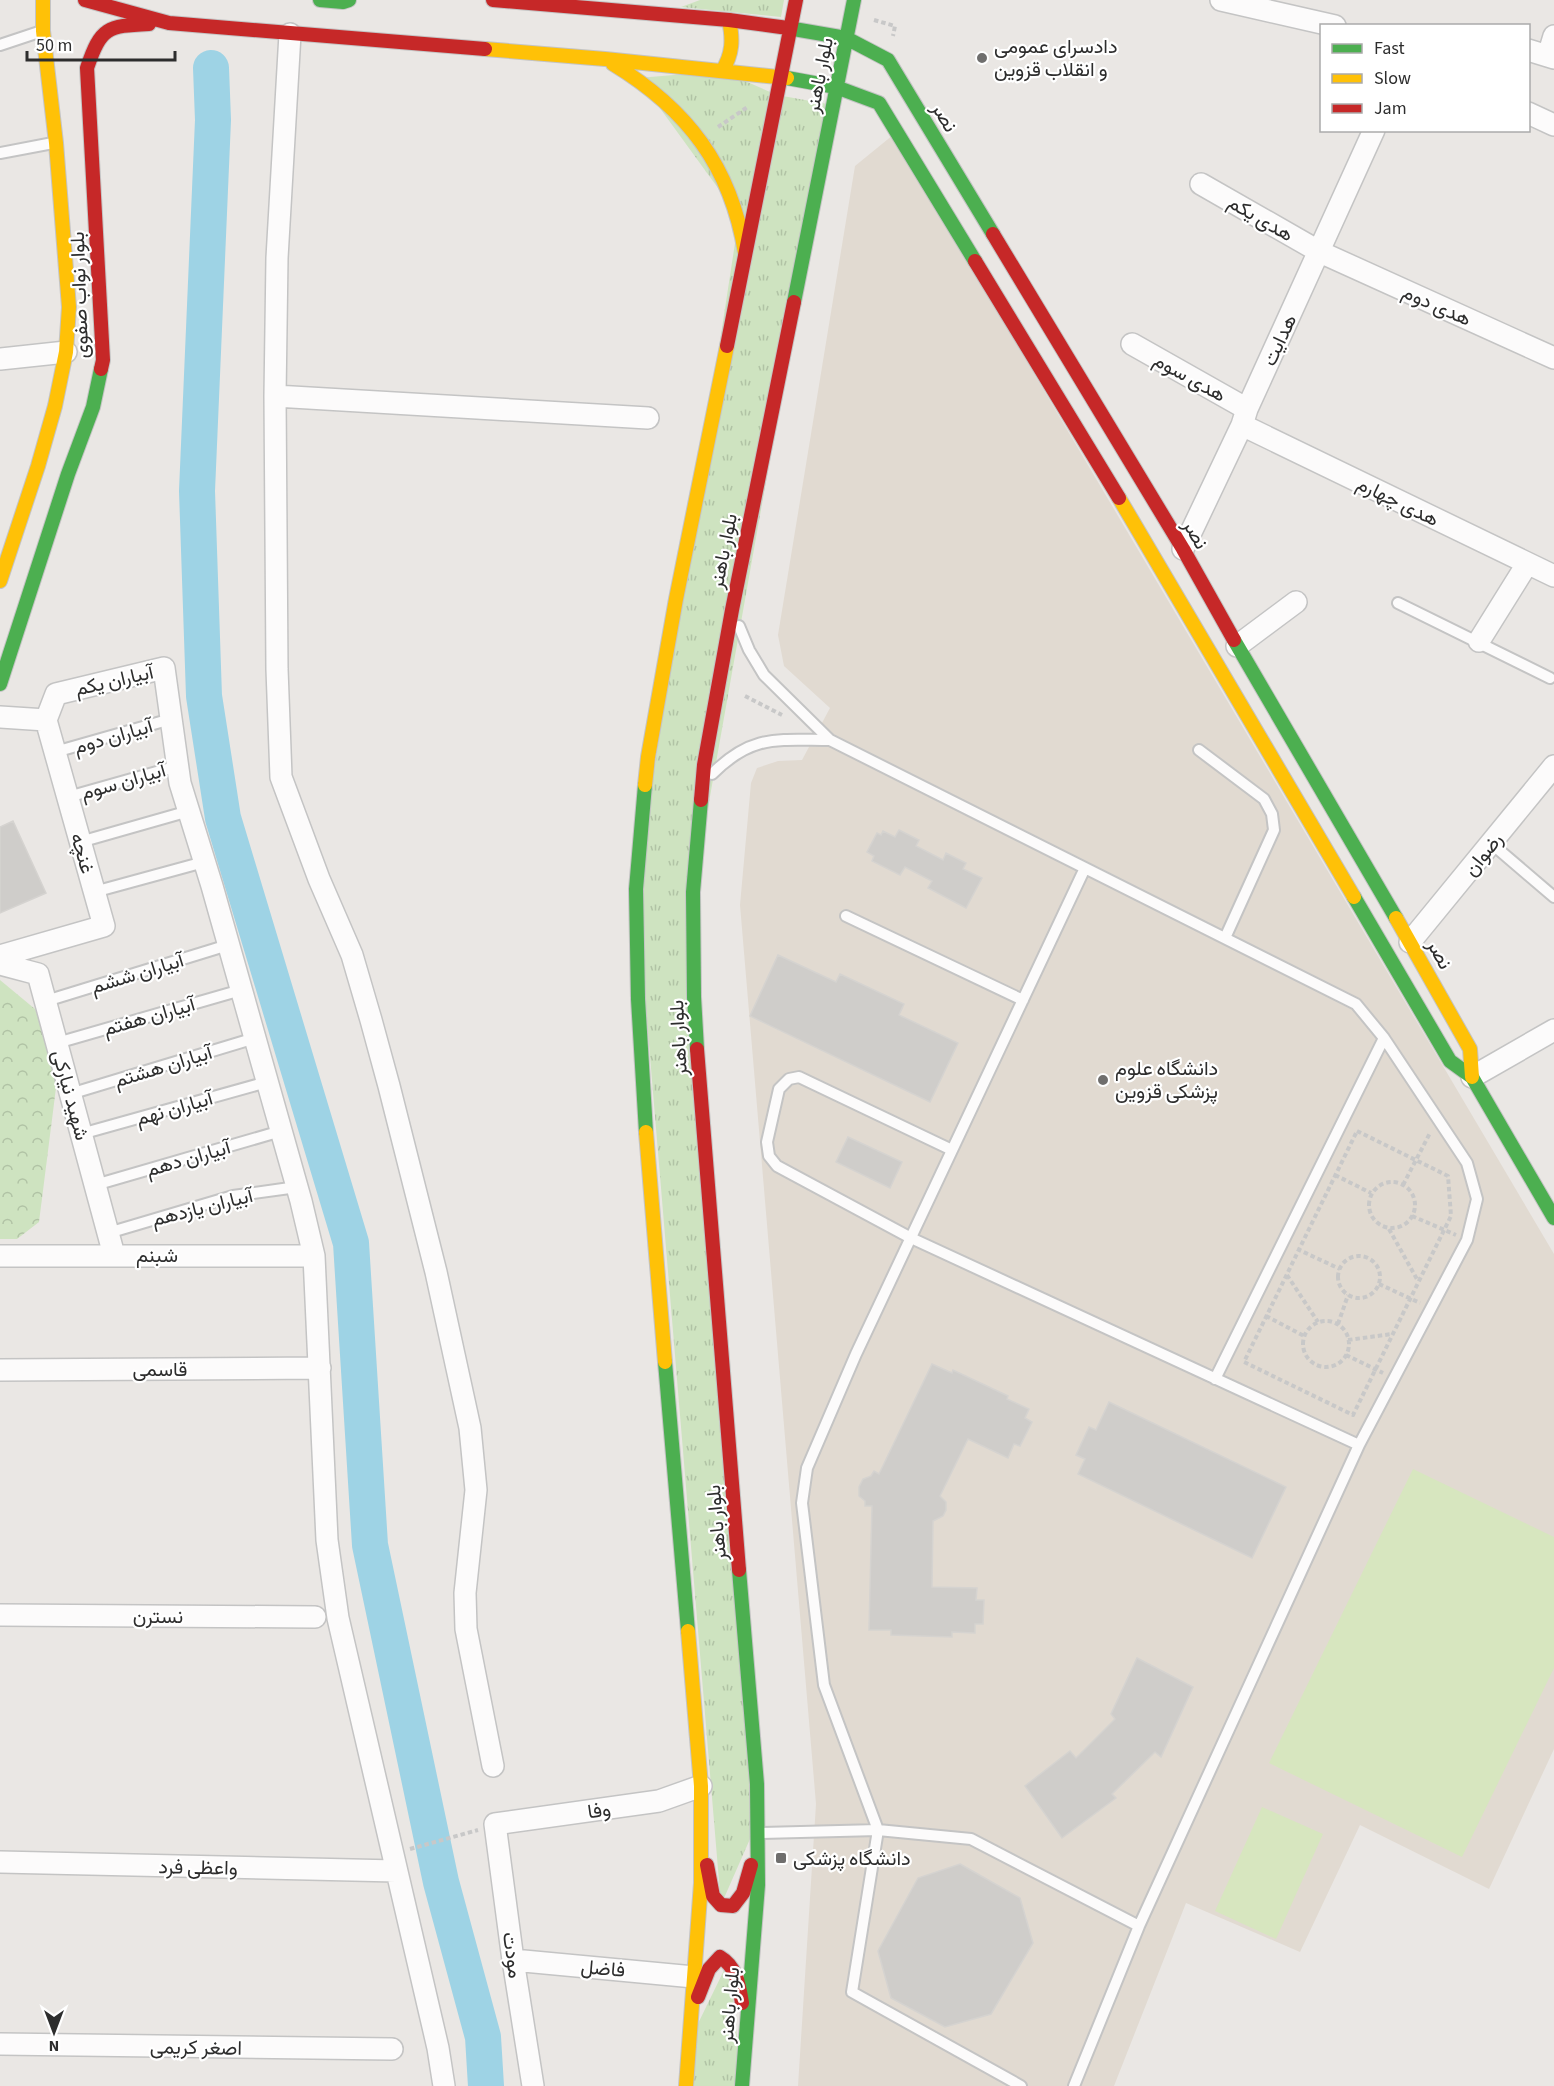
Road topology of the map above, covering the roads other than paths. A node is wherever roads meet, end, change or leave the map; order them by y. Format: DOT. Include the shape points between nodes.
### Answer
graph roads {
  1 [pos="43,0"];
  2 [pos="85,0"];
  3 [pos="320,0"];
  4 [pos="349,0"];
  5 [pos="493,0"];
  6 [pos="679,0"];
  7 [pos="796,0"];
  8 [pos="854,0"];
  9 [pos="1221,0"];
  10 [pos="171,7"];
  11 [pos="638,12"];
  12 [pos="729,20"];
  13 [pos="169,23"];
  14 [pos="1326,24"];
  15 [pos="190,25"];
  16 [pos="790,28"];
  17 [pos="43,31"];
  18 [pos="290,34"];
  19 [pos="1554,36"];
  20 [pos="846,38"];
  21 [pos="0,45"];
  22 [pos="60,46"];
  23 [pos="1543,55"];
  24 [pos="47,57"];
  25 [pos="605,59"];
  26 [pos="722,71"];
  27 [pos="780,77"];
  28 [pos="836,87"];
  29 [pos="65,97"];
  30 [pos="1530,114"];
  31 [pos="1554,125"];
  32 [pos="1373,132"];
  33 [pos="56,143"];
  34 [pos="0,153"];
  35 [pos="71,160"];
  36 [pos="80,178"];
  37 [pos="1201,184"];
  38 [pos="95,206"];
  39 [pos="745,252"];
  40 [pos="1320,252"];
  41 [pos="1132,344"];
  42 [pos="66,352"];
  43 [pos="1554,358"];
  44 [pos="0,359"];
  45 [pos="275,396"];
  46 [pos="648,417"];
  47 [pos="1245,417"];
  48 [pos="6,546"];
  49 [pos="1183,549"];
  50 [pos="1527,564"];
  51 [pos="1554,576"];
  52 [pos="0,581"];
  53 [pos="1296,602"];
  54 [pos="1398,603"];
  55 [pos="732,610"];
  56 [pos="1479,641"];
  57 [pos="1237,646"];
  58 [pos="1550,678"];
  59 [pos="0,684"];
  60 [pos="0,717"];
  61 [pos="171,719"];
  62 [pos="46,720"];
  63 [pos="830,740"];
  64 [pos="1199,750"];
  65 [pos="55,752"];
  66 [pos="178,766"];
  67 [pos="1554,766"];
  68 [pos="703,783"];
  69 [pos="68,797"];
  70 [pos="189,811"];
  71 [pos="80,842"];
  72 [pos="1492,844"];
  73 [pos="204,862"];
  74 [pos="1085,868"];
  75 [pos="94,892"];
  76 [pos="1554,897"];
  77 [pos="846,916"];
  78 [pos="1225,938"];
  79 [pos="1410,942"];
  80 [pos="228,945"];
  81 [pos="0,956"];
  82 [pos="0,964"];
  83 [pos="241,990"];
  84 [pos="1023,1000"];
  85 [pos="46,1001"];
  86 [pos="1554,1030"];
  87 [pos="255,1038"];
  88 [pos="1384,1038"];
  89 [pos="57,1043"];
  90 [pos="1472,1077"];
  91 [pos="267,1082"];
  92 [pos="70,1094"];
  93 [pos="281,1131"];
  94 [pos="81,1134"];
  95 [pos="952,1150"];
  96 [pos="95,1185"];
  97 [pos="297,1187"];
  98 [pos="1554,1218"];
  99 [pos="108,1233"];
  100 [pos="911,1238"];
  101 [pos="114,1255"];
  102 [pos="0,1256"];
  103 [pos="314,1256"];
  104 [pos="320,1368"];
  105 [pos="0,1370"];
  106 [pos="1215,1379"];
  107 [pos="1359,1445"];
  108 [pos="0,1615"];
  109 [pos="315,1617"];
  110 [pos="493,1766"];
  111 [pos="701,1786"];
  112 [pos="495,1824"];
  113 [pos="701,1825"];
  114 [pos="758,1828"];
  115 [pos="878,1830"];
  116 [pos="0,1862"];
  117 [pos="396,1871"];
  118 [pos="1139,1926"];
  119 [pos="513,1960"];
  120 [pos="694,1977"];
  121 [pos="689,2042"];
  122 [pos="0,2044"];
  123 [pos="746,2047"];
  124 [pos="392,2049"];
  125 [pos="444,2086"];
  126 [pos="533,2086"];
  127 [pos="686,2086"];
  128 [pos="742,2086"];
  129 [pos="1021,2086"];
  130 [pos="1074,2086"];
  1 -- 17 [label="main road, بلوار نواب صفوی"];
  2 -- 13 [label="main road"];
  3 -- 4 [label="main road"];
  5 -- 11 [label="main road, نصر"];
  6 -- 11 [label="main road"];
  7 -- 16 [label="main road, بلوار باهنر"];
  8 -- 20 [label="main road, بلوار باهنر"];
  9 -- 14 [label="street"];
  10 -- 15 [label="main road" via="175,16"];
  11 -- 12 [label="main road, نصر"];
  12 -- 16 [label="main road, نصر"];
  12 -- 26 [label="main road" via="733,47 731,60"];
  13 -- 15 [label="main road, نصر"];
  13 -- 38 [label="main road, بلوار نواب صفوی" via="114,26 98,38 93,48 87,68"];
  15 -- 18 [label="main road, نصر"];
  16 -- 20 [label="main road, نصر"];
  16 -- 27 [label="main road, بلوار باهنر"];
  17 -- 21 [label="lane"];
  17 -- 24 [label="main road, بلوار نواب صفوی"];
  18 -- 25 [label="main road, نصر"];
  18 -- 45 [label="street" via="277,258"];
  19 -- 23 [label="street"];
  20 -- 28 [label="main road, بلوار باهنر"];
  20 -- 49 [label="main road, نصر" via="888,60"];
  22 -- 24 [label="main road" via="48,43"];
  24 -- 33 [label="main road, بلوار نواب صفوی"];
  25 -- 26 [label="main road, نصر"];
  25 -- 39 [label="main road" via="658,93 700,139 730,193"];
  26 -- 27 [label="main road, نصر"];
  27 -- 28 [label="main road, نصر"];
  27 -- 39 [label="main road, بلوار باهنر"];
  28 -- 55 [label="main road, بلوار باهنر"];
  28 -- 90 [label="main road, نصر" via="879,103 1165,574 1450,1061"];
  29 -- 35 [label="main road"];
  30 -- 31 [label="street"];
  32 -- 40 [label="street, هدایت"];
  33 -- 34 [label="lane"];
  33 -- 42 [label="main road, بلوار نواب صفوی" via="69,307"];
  36 -- 38 [label="main road"];
  37 -- 40 [label="street, هدی یکم"];
  38 -- 59 [label="main road, بلوار نواب صفوی" via="103,360 93,407"];
  39 -- 111 [label="main road, بلوار باهنر" via="648,757 636,889 645,1108"];
  40 -- 43 [label="street, هدی دوم"];
  40 -- 47 [label="street, هدایت"];
  41 -- 47 [label="street, هدی سوم"];
  42 -- 44 [label="street"];
  42 -- 48 [label="main road, بلوار نواب صفوی" via="38,466"];
  45 -- 46 [label="street"];
  45 -- 110 [label="street" via="281,777 352,955 433,1260 471,1428 476,1490 465,1593 466,1629"];
  47 -- 49 [label="street, هدایت"];
  47 -- 50 [label="street, هدی چهارم"];
  48 -- 52 [label="main road, بلوار نواب صفوی"];
  49 -- 57 [label="main road, نصر"];
  50 -- 51 [label="street, هدی چهارم"];
  50 -- 56 [label="street"];
  53 -- 57 [label="street"];
  54 -- 56 [label="lane"];
  55 -- 63 [label="lane" via="764,675"];
  55 -- 68 [label="main road, بلوار باهنر"];
  56 -- 58 [label="lane"];
  57 -- 79 [label="main road, نصر"];
  60 -- 62 [label="street"];
  61 -- 62 [label="street, آبیاران یکم" via="164,668 56,694"];
  61 -- 65 [label="lane, آبیاران دوم"];
  61 -- 66 [label="street"];
  62 -- 65 [label="street, غنچه"];
  63 -- 68 [label="lane" via="759,742 732,756"];
  63 -- 74 [label="lane"];
  64 -- 78 [label="lane" via="1264,799 1272,814 1274,830"];
  65 -- 69 [label="street, غنچه"];
  66 -- 69 [label="lane, آبیاران سوم"];
  66 -- 70 [label="street"];
  67 -- 72 [label="street, رضوان"];
  68 -- 114 [label="main road, بلوار باهنر" via="693,892 694,997"];
  69 -- 71 [label="street, غنچه"];
  70 -- 71 [label="lane"];
  70 -- 73 [label="street"];
  71 -- 75 [label="street, غنچه"];
  72 -- 76 [label="lane"];
  72 -- 79 [label="street, رضوان"];
  73 -- 75 [label="lane"];
  73 -- 80 [label="street"];
  74 -- 78 [label="lane"];
  74 -- 84 [label="lane"];
  75 -- 81 [label="street, غنچه" via="104,926"];
  77 -- 84 [label="lane"];
  78 -- 88 [label="lane" via="1356,1004"];
  79 -- 90 [label="main road, نصر" via="1470,1049"];
  80 -- 83 [label="street"];
  80 -- 85 [label="lane, آبیاران ششم"];
  82 -- 85 [label="street, شهید نیارکی" via="38,974"];
  83 -- 87 [label="street"];
  83 -- 89 [label="lane, آبیاران هفتم"];
  84 -- 95 [label="lane"];
  85 -- 89 [label="street, شهید نیارکی"];
  86 -- 90 [label="street"];
  87 -- 91 [label="street"];
  87 -- 92 [label="lane, آبیاران هشتم"];
  88 -- 106 [label="lane"];
  88 -- 107 [label="lane" via="1467,1163 1477,1199 1467,1239"];
  89 -- 92 [label="street, شهید نیارکی"];
  90 -- 98 [label="main road, نصر"];
  91 -- 93 [label="street"];
  91 -- 94 [label="lane, آبیاران نهم"];
  92 -- 94 [label="street, شهید نیارکی"];
  93 -- 96 [label="lane, آبیاران دهم"];
  93 -- 97 [label="street"];
  94 -- 96 [label="street, شهید نیارکی"];
  95 -- 100 [label="lane"];
  95 -- 100 [label="lane" via="799,1077 789,1079 779,1089 767,1142 769,1156 777,1166"];
  96 -- 99 [label="street, شهید نیارکی"];
  97 -- 99 [label="lane, آبیاران یازدهم" via="233,1196"];
  97 -- 103 [label="street"];
  99 -- 101 [label="street, شهید نیارکی"];
  100 -- 106 [label="lane"];
  100 -- 115 [label="lane" via="807,1468 802,1503 824,1685"];
  101 -- 102 [label="street, شبنم"];
  101 -- 103 [label="street, شبنم"];
  103 -- 104 [label="street"];
  104 -- 105 [label="street, قاسمی"];
  104 -- 117 [label="street" via="327,1540 338,1618"];
  106 -- 107 [label="lane"];
  107 -- 118 [label="lane"];
  108 -- 109 [label="street, نسترن"];
  111 -- 112 [label="street, وفا" via="659,1801"];
  111 -- 113 [label="main road, بلوار باهنر"];
  112 -- 119 [label="street, مودت"];
  113 -- 114 [label="main road" via="713,1896 721,1905 733,1906 746,1889"];
  113 -- 120 [label="main road, بلوار باهنر"];
  114 -- 115 [label="lane"];
  114 -- 123 [label="main road, بلوار باهنر" via="758,1885"];
  115 -- 118 [label="lane" via="971,1839"];
  115 -- 129 [label="lane" via="852,1992"];
  116 -- 117 [label="street, واعظی فرد"];
  117 -- 125 [label="street"];
  118 -- 130 [label="lane"];
  119 -- 120 [label="street, فاضل"];
  119 -- 126 [label="street, مودت"];
  120 -- 121 [label="main road, بلوار باهنر"];
  121 -- 123 [label="main road" via="703,1981 720,1957 729,1960 734,1971"];
  121 -- 127 [label="main road, بلوار باهنر"];
  122 -- 124 [label="street, اصغر کریمی"];
  123 -- 128 [label="main road, بلوار باهنر"];
}
